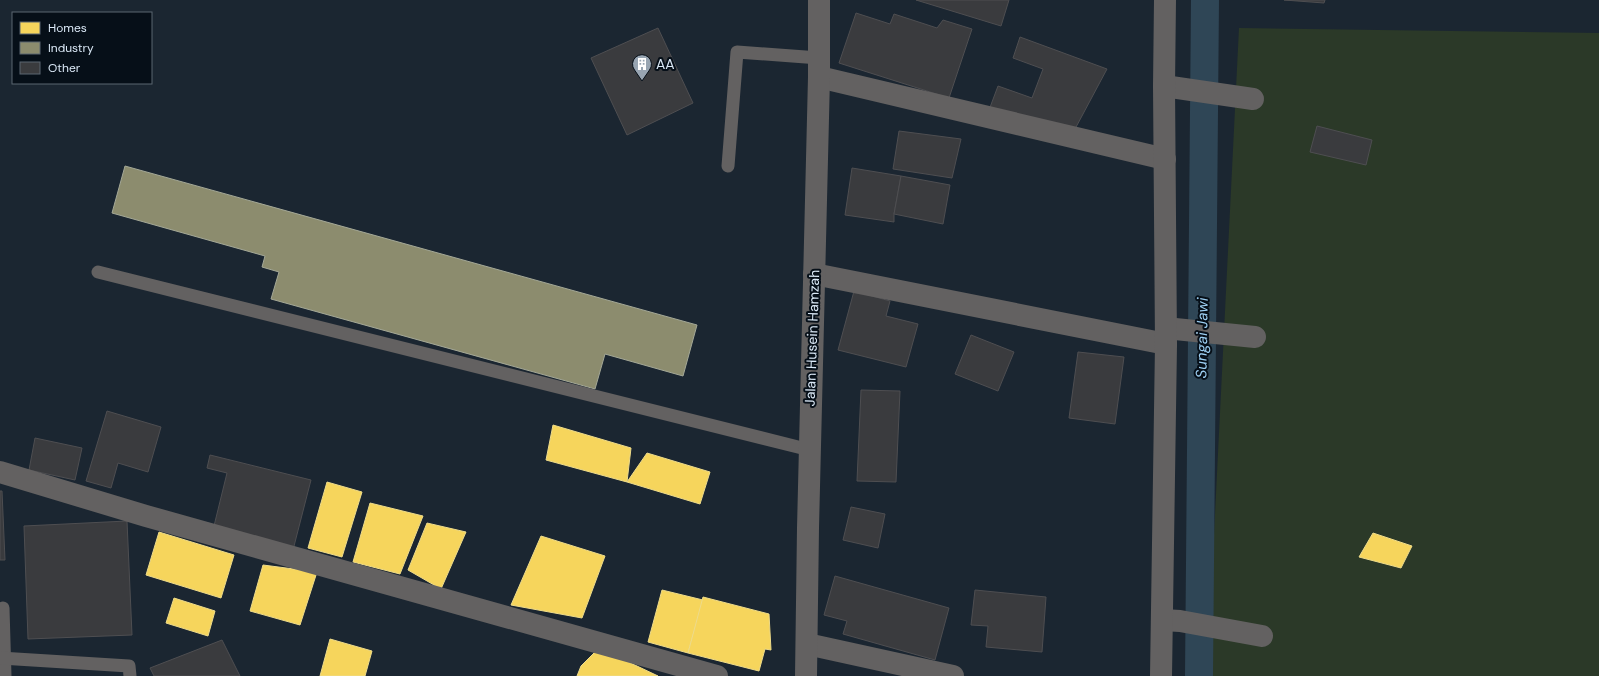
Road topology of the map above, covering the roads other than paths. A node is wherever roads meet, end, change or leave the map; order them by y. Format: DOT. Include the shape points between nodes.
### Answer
graph roads {
  1 [pos="819,0"];
  2 [pos="1165,0"];
  3 [pos="819,68"];
  4 [pos="1174,88"];
  5 [pos="1253,99"];
  6 [pos="1164,159"];
  7 [pos="728,166"];
  8 [pos="98,272"];
  9 [pos="814,274"];
  10 [pos="1161,337"];
  11 [pos="1255,337"];
  12 [pos="810,450"];
  13 [pos="0,472"];
  14 [pos="3,608"];
  15 [pos="1171,620"];
  16 [pos="1262,636"];
  17 [pos="807,644"];
  18 [pos="2,658"];
  19 [pos="5,676"];
  20 [pos="130,676"];
  21 [pos="717,676"];
  22 [pos="806,676"];
  23 [pos="953,676"];
  24 [pos="1161,676"];
  1 -- 3 [label="street, Jalan Husein Hamzah"];
  2 -- 4 [label="street"];
  3 -- 6 [label="street"];
  3 -- 7 [label="lane" via="737,52"];
  3 -- 9 [label="street, Jalan Husein Hamzah"];
  4 -- 5 [label="street"];
  4 -- 6 [label="street"];
  6 -- 10 [label="street"];
  8 -- 12 [label="lane"];
  9 -- 10 [label="street"];
  9 -- 12 [label="street, Jalan Husein Hamzah"];
  10 -- 11 [label="street"];
  10 -- 15 [label="street"];
  12 -- 17 [label="street, Jalan Husein Hamzah"];
  13 -- 21 [label="street" via="154,518"];
  14 -- 18 [label="lane"];
  15 -- 16 [label="street"];
  15 -- 24 [label="street"];
  17 -- 22 [label="street, Jalan Husein Hamzah"];
  17 -- 23 [label="street"];
  18 -- 19 [label="lane"];
  18 -- 20 [label="lane" via="129,666"];
}
